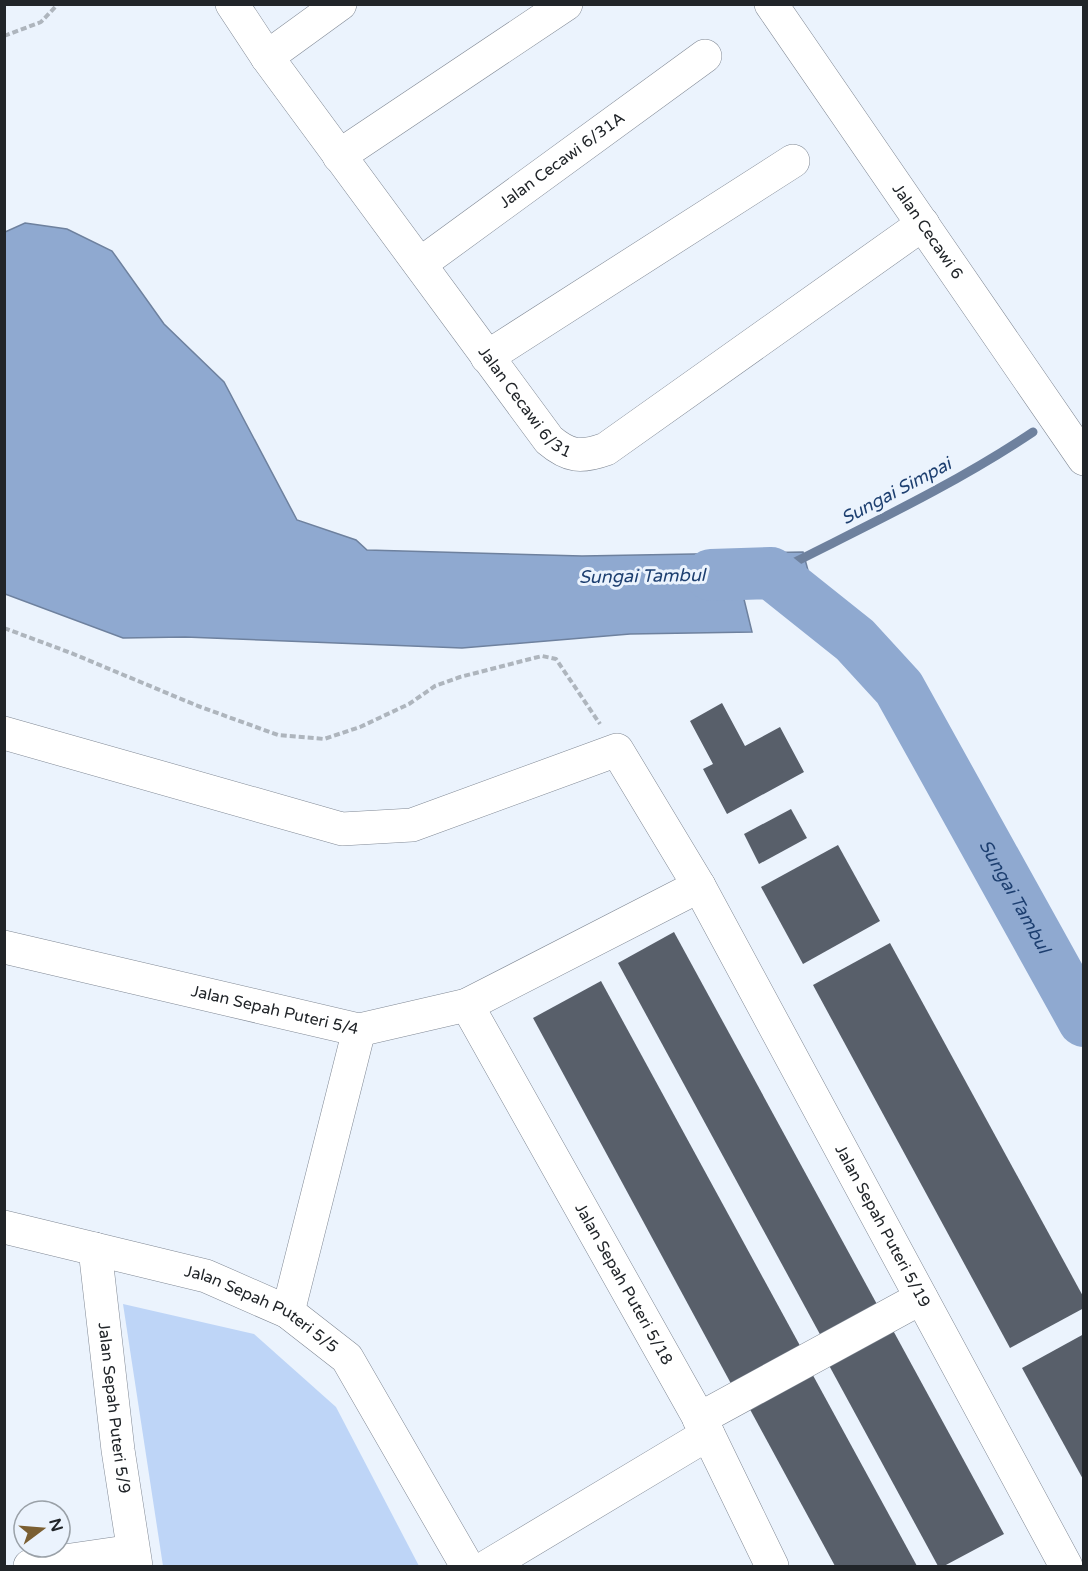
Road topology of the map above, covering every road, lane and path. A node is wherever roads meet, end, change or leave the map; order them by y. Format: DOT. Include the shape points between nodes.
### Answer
graph roads {
  1 [pos="58,4"];
  2 [pos="232,4"];
  3 [pos="340,4"];
  4 [pos="566,4"];
  5 [pos="771,4"];
  6 [pos="4,36"];
  7 [pos="705,56"];
  8 [pos="267,57"];
  9 [pos="339,156"];
  10 [pos="793,161"];
  11 [pos="922,224"];
  12 [pos="420,264"];
  13 [pos="488,357"];
  14 [pos="1083,459"];
  15 [pos="4,628"];
  16 [pos="4,733"];
  17 [pos="617,750"];
  18 [pos="699,886"];
  19 [pos="4,947"];
  20 [pos="467,1005"];
  21 [pos="359,1030"];
  22 [pos="4,1227"];
  23 [pos="95,1249"];
  24 [pos="921,1298"];
  25 [pos="288,1312"];
  26 [pos="704,1427"];
  27 [pos="134,1558"];
  28 [pos="30,1566"];
  29 [pos="467,1566"];
  30 [pos="488,1566"];
  31 [pos="772,1566"];
  32 [pos="1066,1566"];
  1 -- 6 [label="path" via="41,22"];
  2 -- 8 [label="street, Jalan Cecawi 6/31"];
  3 -- 8 [label="street"];
  4 -- 9 [label="street"];
  5 -- 11 [label="street, Jalan Cecawi 6"];
  7 -- 12 [label="street, Jalan Cecawi 6/31A"];
  8 -- 9 [label="street, Jalan Cecawi 6/31"];
  9 -- 12 [label="street, Jalan Cecawi 6/31"];
  10 -- 13 [label="street"];
  11 -- 13 [label="street, Jalan Cecawi 6/31" via="606,449 592,454 561,451 549,440"];
  11 -- 14 [label="street, Jalan Cecawi 6"];
  12 -- 13 [label="street, Jalan Cecawi 6/31"];
  15 -- 17 [label="path" via="278,735 324,739 409,704 435,686 542,656 556,659"];
  16 -- 17 [label="street" via="342,829 412,825"];
  17 -- 18 [label="street, Jalan Sepah Puteri 5/19"];
  18 -- 20 [label="street, Jalan Sepah Puteri 5/4"];
  18 -- 24 [label="street, Jalan Sepah Puteri 5/19"];
  19 -- 21 [label="street, Jalan Sepah Puteri 5/4"];
  20 -- 21 [label="street, Jalan Sepah Puteri 5/4"];
  20 -- 26 [label="street, Jalan Sepah Puteri 5/18"];
  21 -- 25 [label="street"];
  22 -- 23 [label="street, Jalan Sepah Puteri 5/5"];
  23 -- 25 [label="street, Jalan Sepah Puteri 5/5" via="206,1276"];
  23 -- 27 [label="street, Jalan Sepah Puteri 5/9"];
  24 -- 26 [label="street"];
  24 -- 32 [label="street, Jalan Sepah Puteri 5/19"];
  25 -- 29 [label="street, Jalan Sepah Puteri 5/5" via="347,1358"];
  26 -- 30 [label="street"];
  26 -- 31 [label="street, Jalan Sepah Puteri 5/18"];
  27 -- 28 [label="street"];
}
